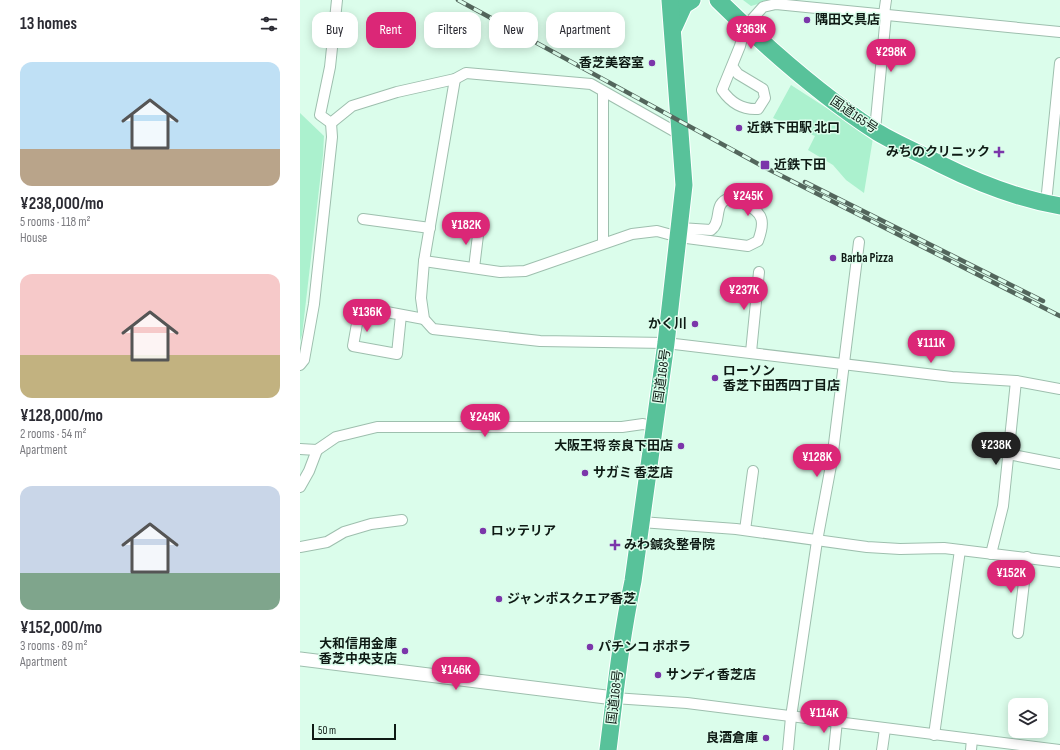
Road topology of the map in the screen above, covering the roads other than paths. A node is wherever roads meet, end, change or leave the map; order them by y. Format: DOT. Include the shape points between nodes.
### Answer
graph roads {
  1 [pos="337,0"];
  2 [pos="670,0"];
  3 [pos="692,0"];
  4 [pos="886,0"];
  5 [pos="718,1"];
  6 [pos="885,15"];
  7 [pos="745,26"];
  8 [pos="673,28"];
  9 [pos="1060,32"];
  10 [pos="1060,63"];
  11 [pos="732,66"];
  12 [pos="455,79"];
  13 [pos="603,93"];
  14 [pos="331,123"];
  15 [pos="875,130"];
  16 [pos="679,134"];
  17 [pos="1053,204"];
  18 [pos="363,219"];
  19 [pos="480,227"];
  20 [pos="430,228"];
  21 [pos="680,233"];
  22 [pos="859,242"];
  23 [pos="603,243"];
  24 [pos="424,261"];
  25 [pos="474,268"];
  26 [pos="760,272"];
  27 [pos="402,314"];
  28 [pos="424,319"];
  29 [pos="666,343"];
  30 [pos="751,352"];
  31 [pos="844,364"];
  32 [pos="300,365"];
  33 [pos="1016,381"];
  34 [pos="1060,389"];
  35 [pos="655,427"];
  36 [pos="300,449"];
  37 [pos="317,450"];
  38 [pos="1008,454"];
  39 [pos="1060,464"];
  40 [pos="753,471"];
  41 [pos="300,487"];
  42 [pos="402,520"];
  43 [pos="641,522"];
  44 [pos="745,530"];
  45 [pos="817,541"];
  46 [pos="300,547"];
  47 [pos="960,550"];
  48 [pos="991,554"];
  49 [pos="1027,557"];
  50 [pos="1060,562"];
  51 [pos="1018,633"];
  52 [pos="300,659"];
  53 [pos="614,698"];
  54 [pos="791,717"];
  55 [pos="837,721"];
  56 [pos="884,729"];
  57 [pos="934,735"];
  58 [pos="972,739"];
  59 [pos="608,750"];
  60 [pos="788,750"];
  61 [pos="834,750"];
  62 [pos="882,750"];
  63 [pos="971,750"];
  64 [pos="1060,750"];
  1 -- 14 [label="street" via="330,67 320,115"];
  2 -- 8 [label="highway, 国道168号"];
  3 -- 8 [label="highway" via="684,5"];
  4 -- 6 [label="street"];
  5 -- 7 [label="highway, 国道165号"];
  6 -- 7 [label="street" via="776,4 763,7"];
  6 -- 9 [label="street"];
  6 -- 15 [label="street"];
  7 -- 11 [label="street"];
  7 -- 15 [label="highway, 国道165号" via="794,72"];
  8 -- 16 [label="highway, 国道168号"];
  10 -- 17 [label="street"];
  11 -- 11 [label="street" via="738,74 763,88 765,98 758,110 748,110 729,100 722,90"];
  12 -- 13 [label="street" via="466,73 591,84"];
  12 -- 14 [label="street" via="397,92 352,106"];
  12 -- 20 [label="street"];
  13 -- 16 [label="street"];
  13 -- 23 [label="street"];
  14 -- 32 [label="street" via="332,137 314,304 304,360"];
  15 -- 17 [label="highway, 国道165号" via="964,176"];
  16 -- 21 [label="highway, 国道168号" via="684,185"];
  18 -- 20 [label="street"];
  19 -- 25 [label="street"];
  20 -- 24 [label="street"];
  21 -- 21 [label="street" via="711,230 717,223 719,206 722,201 730,198 756,209 762,221 758,241 748,246"];
  21 -- 23 [label="street" via="657,231 632,234"];
  21 -- 29 [label="highway, 国道168号"];
  22 -- 31 [label="street"];
  23 -- 25 [label="street" via="525,271 500,272"];
  24 -- 25 [label="street"];
  24 -- 28 [label="street" via="421,298"];
  26 -- 30 [label="street"];
  27 -- 27 [label="street" via="397,354 353,346 360,307"];
  27 -- 28 [label="street"];
  28 -- 29 [label="street" via="433,329 540,341"];
  29 -- 30 [label="street"];
  29 -- 35 [label="highway, 国道168号"];
  30 -- 31 [label="street"];
  31 -- 33 [label="street" via="969,379"];
  31 -- 45 [label="street" via="832,460"];
  33 -- 34 [label="street"];
  33 -- 38 [label="street"];
  35 -- 37 [label="street" via="643,424 622,427 377,427 336,437"];
  35 -- 43 [label="highway, 国道168号"];
  36 -- 37 [label="street"];
  37 -- 41 [label="street"];
  38 -- 39 [label="street"];
  38 -- 48 [label="street" via="1003,506"];
  40 -- 44 [label="street"];
  42 -- 46 [label="street" via="371,524 344,532 327,542"];
  43 -- 44 [label="street"];
  43 -- 53 [label="highway, 国道168号"];
  44 -- 45 [label="street"];
  45 -- 47 [label="street" via="886,549"];
  45 -- 54 [label="street"];
  47 -- 48 [label="street"];
  47 -- 57 [label="street"];
  48 -- 49 [label="street"];
  49 -- 50 [label="street"];
  49 -- 51 [label="street"];
  52 -- 53 [label="street"];
  53 -- 54 [label="street" via="687,703"];
  53 -- 59 [label="highway, 国道168号"];
  54 -- 55 [label="street"];
  54 -- 60 [label="street"];
  55 -- 56 [label="street"];
  55 -- 61 [label="street"];
  56 -- 57 [label="street"];
  56 -- 62 [label="street"];
  57 -- 58 [label="street"];
  58 -- 63 [label="street"];
  58 -- 64 [label="street"];
}
